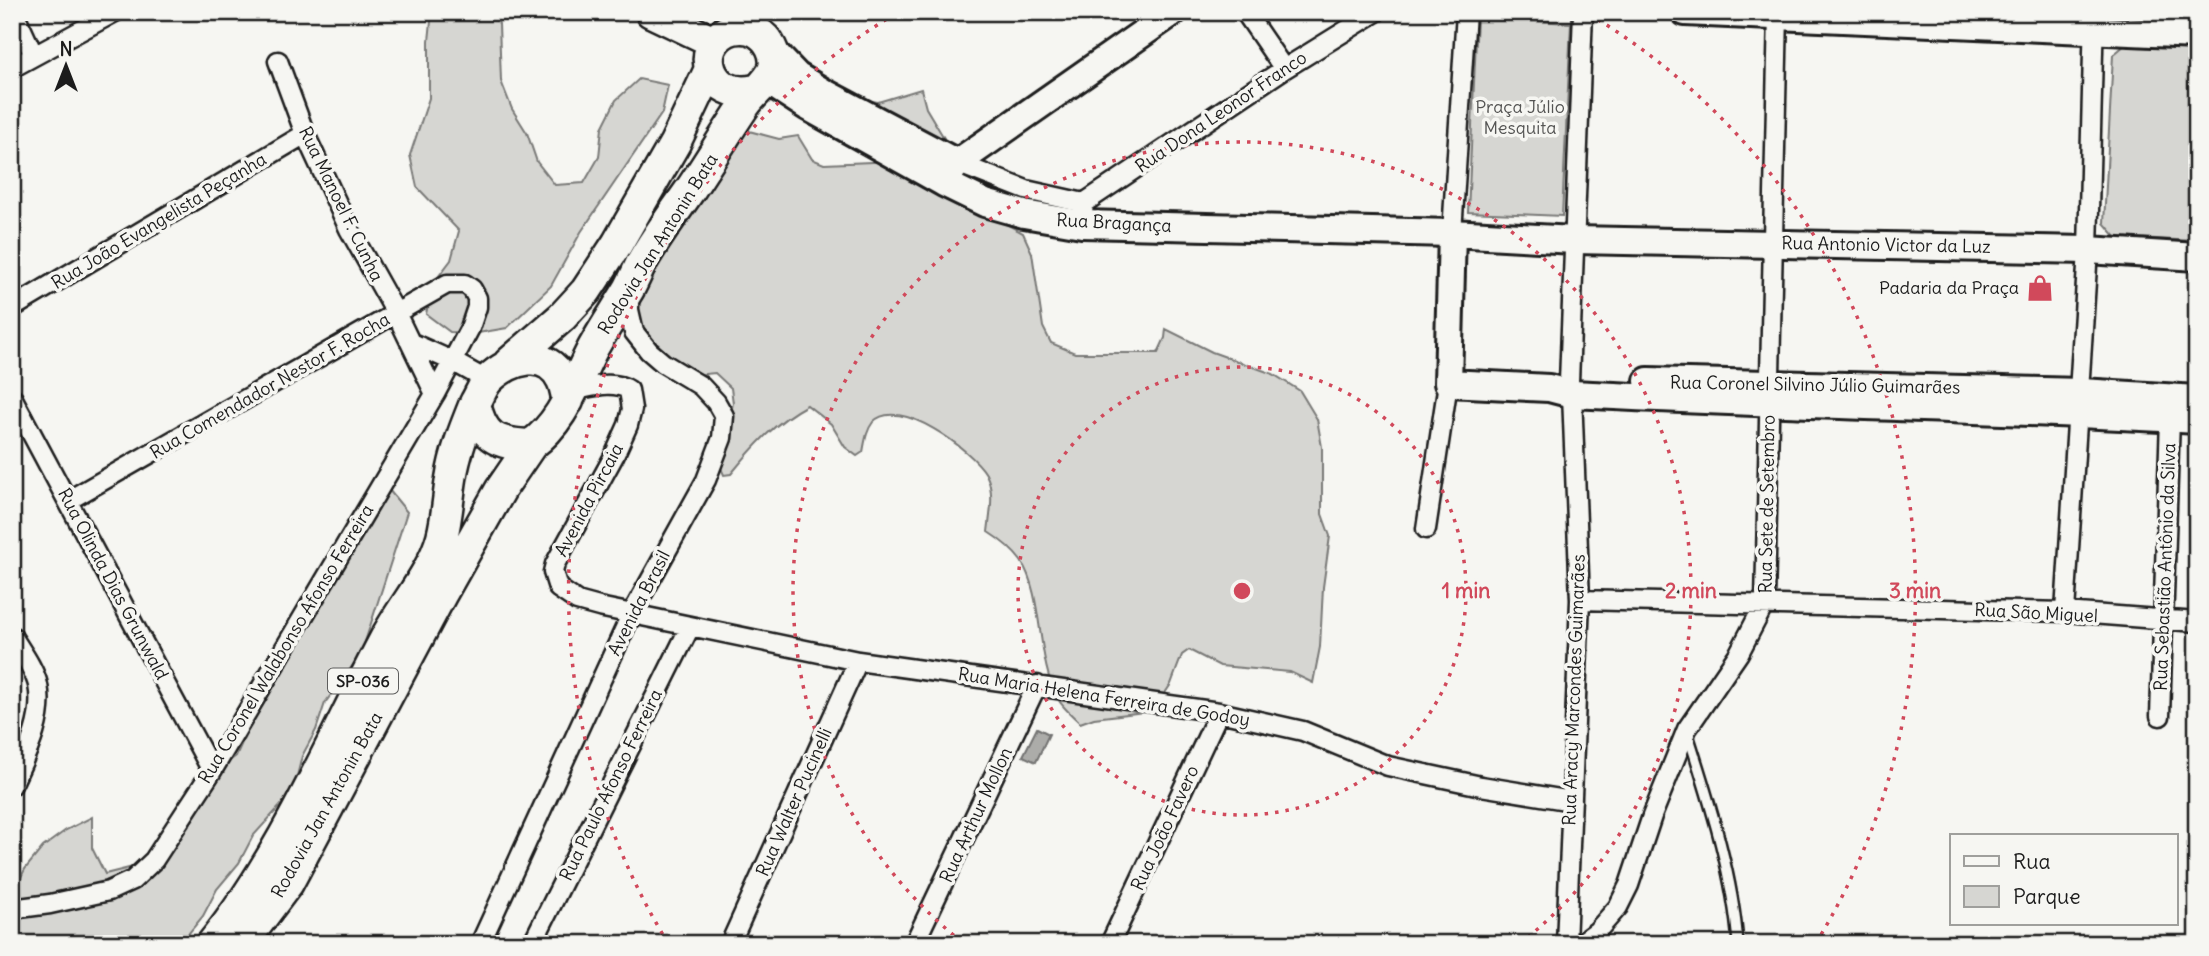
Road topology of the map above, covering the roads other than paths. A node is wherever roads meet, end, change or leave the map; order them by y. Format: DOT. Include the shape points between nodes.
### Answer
graph roads {
  1 [pos="14,12"];
  2 [pos="115,12"];
  3 [pos="651,12"];
  4 [pos="1173,12"];
  5 [pos="1245,12"];
  6 [pos="1376,12"];
  7 [pos="1466,12"];
  8 [pos="1583,12"];
  9 [pos="1685,12"];
  10 [pos="1778,15"];
  11 [pos="749,20"];
  12 [pos="2094,22"];
  13 [pos="2197,35"];
  14 [pos="773,51"];
  15 [pos="712,55"];
  16 [pos="34,56"];
  17 [pos="278,61"];
  18 [pos="12,68"];
  19 [pos="1284,69"];
  20 [pos="761,85"];
  21 [pos="305,134"];
  22 [pos="950,173"];
  23 [pos="1083,213"];
  24 [pos="1452,233"];
  25 [pos="1574,240"];
  26 [pos="1772,242"];
  27 [pos="2088,250"];
  28 [pos="2197,257"];
  29 [pos="629,288"];
  30 [pos="472,289"];
  31 [pos="12,308"];
  32 [pos="396,313"];
  33 [pos="412,344"];
  34 [pos="452,360"];
  35 [pos="490,383"];
  36 [pos="1448,383"];
  37 [pos="1564,388"];
  38 [pos="1769,393"];
  39 [pos="435,394"];
  40 [pos="571,396"];
  41 [pos="12,397"];
  42 [pos="2197,398"];
  43 [pos="2080,403"];
  44 [pos="2169,419"];
  45 [pos="2197,420"];
  46 [pos="531,445"];
  47 [pos="69,500"];
  48 [pos="1426,528"];
  49 [pos="1580,600"];
  50 [pos="1765,603"];
  51 [pos="2066,612"];
  52 [pos="631,615"];
  53 [pos="2164,621"];
  54 [pos="2197,622"];
  55 [pos="690,627"];
  56 [pos="12,636"];
  57 [pos="858,661"];
  58 [pos="1037,685"];
  59 [pos="1219,712"];
  60 [pos="2160,716"];
  61 [pos="1687,729"];
  62 [pos="20,746"];
  63 [pos="212,772"];
  64 [pos="12,785"];
  65 [pos="1572,801"];
  66 [pos="12,909"];
  67 [pos="212,944"];
  68 [pos="242,944"];
  69 [pos="480,944"];
  70 [pos="532,944"];
  71 [pos="730,944"];
  72 [pos="914,944"];
  73 [pos="1110,944"];
  74 [pos="1566,944"];
  75 [pos="1579,944"];
  76 [pos="1738,944"];
  1 -- 16 [label="street"];
  2 -- 16 [label="street"];
  3 -- 15 [label="main road"];
  4 -- 22 [label="street"];
  5 -- 19 [label="street"];
  6 -- 19 [label="street, Rua Dona Leonor Franco"];
  7 -- 24 [label="street"];
  8 -- 25 [label="street"];
  9 -- 10 [label="street"];
  10 -- 12 [label="street"];
  10 -- 26 [label="street, Rua Sete de Setembro"];
  11 -- 14 [label="main road"];
  11 -- 15 [label="main road" via="726,31"];
  12 -- 13 [label="street"];
  12 -- 27 [label="street"];
  14 -- 20 [label="main road, SP-036" via="774,66"];
  14 -- 22 [label="street, Rua Bragança" via="797,76"];
  15 -- 20 [label="main road" via="716,81 727,90 741,93"];
  15 -- 35 [label="main road, Rodovia Jan Antonin Bata / SP-036" via="675,143 586,291"];
  16 -- 18 [label="street"];
  17 -- 21 [label="street, Rua Manoel F. Cunha"];
  19 -- 23 [label="street, Rua Dona Leonor Franco"];
  20 -- 22 [label="street, Rua Bragança"];
  20 -- 29 [label="main road, Rodovia Jan Antonin Bata / SP-036"];
  21 -- 31 [label="street, Rua João Evangelista Peçanha"];
  21 -- 32 [label="street, Rua Manoel F. Cunha" via="349,229"];
  22 -- 23 [label="street, Rua Bragança" via="985,203 1024,214"];
  23 -- 24 [label="street, Rua Bragança"];
  24 -- 25 [label="street"];
  24 -- 36 [label="street"];
  25 -- 26 [label="street, Rua Antonio Victor da Luz"];
  25 -- 37 [label="street, Rua Aracy Marcondes Guimarães"];
  26 -- 27 [label="street, Rua Antonio Victor da Luz"];
  26 -- 38 [label="street, Rua Sete de Setembro"];
  27 -- 28 [label="street, Rua Antonio Victor da Luz"];
  27 -- 43 [label="street"];
  29 -- 40 [label="main road, Rodovia Jan Antonin Bata / SP-036"];
  29 -- 52 [label="street, Avenida Brasil" via="631,320 641,342 663,363 701,386 724,416 722,438 706,480"];
  30 -- 32 [label="street, Rua Comendador Nestor F. Rocha" via="465,284 447,284"];
  30 -- 34 [label="street, Rua Coronel Walabonso Afonso Ferreira" via="477,307"];
  32 -- 33 [label="street, Rua Manoel F. Cunha"];
  32 -- 47 [label="street, Rua Comendador Nestor F. Rocha"];
  33 -- 34 [label="street"];
  33 -- 39 [label="street, Rua Manoel F. Cunha"];
  34 -- 35 [label="street"];
  34 -- 39 [label="street, Rua Coronel Walabonso Afonso Ferreira"];
  35 -- 40 [label="main road" via="526,358 536,359 550,364"];
  35 -- 46 [label="main road" via="482,427 503,442"];
  35 -- 67 [label="main road, Rodovia Jan Antonin Bata / SP-036" via="460,441 442,538 427,571 387,635 273,855"];
  36 -- 37 [label="street, Rua Coronel Silvino Júlio Guimarães"];
  36 -- 48 [label="street"];
  37 -- 38 [label="street, Rua Coronel Silvino Júlio Guimarães"];
  37 -- 49 [label="street, Rua Aracy Marcondes Guimarães"];
  38 -- 43 [label="street, Rua Coronel Silvino Júlio Guimarães"];
  38 -- 50 [label="street, Rua Sete de Setembro"];
  39 -- 63 [label="street, Rua Coronel Walabonso Afonso Ferreira"];
  40 -- 46 [label="main road, SP-036" via="545,435"];
  40 -- 52 [label="street, Avenida Pircaia" via="605,385 623,386 629,390 632,409 614,456 555,564 555,583 577,601"];
  41 -- 47 [label="street, Rua Olinda Dias Grunwald"];
  42 -- 43 [label="street"];
  43 -- 44 [label="street"];
  43 -- 51 [label="street"];
  44 -- 45 [label="street"];
  44 -- 53 [label="street, Rua Sebastião Antônio da Silva"];
  46 -- 68 [label="main road, Rodovia Jan Antonin Bata / SP-036" via="442,593 288,883"];
  47 -- 63 [label="street, Rua Olinda Dias Grunwald"];
  49 -- 50 [label="street, Rua São Miguel"];
  49 -- 65 [label="street, Rua Aracy Marcondes Guimarães"];
  50 -- 51 [label="street, Rua São Miguel"];
  50 -- 61 [label="street, Rua Sete de Setembro" via="1739,653"];
  51 -- 53 [label="street, Rua São Miguel"];
  52 -- 55 [label="street, Rua Maria Helena Ferreira de Godoy"];
  52 -- 69 [label="street, Avenida Brasil"];
  53 -- 54 [label="street, Rua São Miguel"];
  53 -- 60 [label="street, Rua Sebastião Antônio da Silva"];
  55 -- 57 [label="street, Rua Maria Helena Ferreira de Godoy"];
  55 -- 70 [label="street, Rua Paulo Afonso Ferreira"];
  56 -- 62 [label="street" via="37,684 39,705 36,724"];
  57 -- 58 [label="street, Rua Maria Helena Ferreira de Godoy"];
  57 -- 71 [label="street, Rua Walter Pucinelli"];
  58 -- 59 [label="street, Rua Maria Helena Ferreira de Godoy"];
  58 -- 72 [label="street, Rua Arthur Mollon"];
  59 -- 65 [label="street, Rua Maria Helena Ferreira de Godoy" via="1303,731 1388,766"];
  59 -- 73 [label="street, Rua João Favero"];
  61 -- 75 [label="street, Rua Sete de Setembro" via="1618,907"];
  61 -- 76 [label="lane" via="1714,817"];
  62 -- 64 [label="street"];
  63 -- 66 [label="street, Rua Coronel Walabonso Afonso Ferreira" via="154,860 133,880 108,891"];
  65 -- 74 [label="street, Rua Aracy Marcondes Guimarães"];
}
